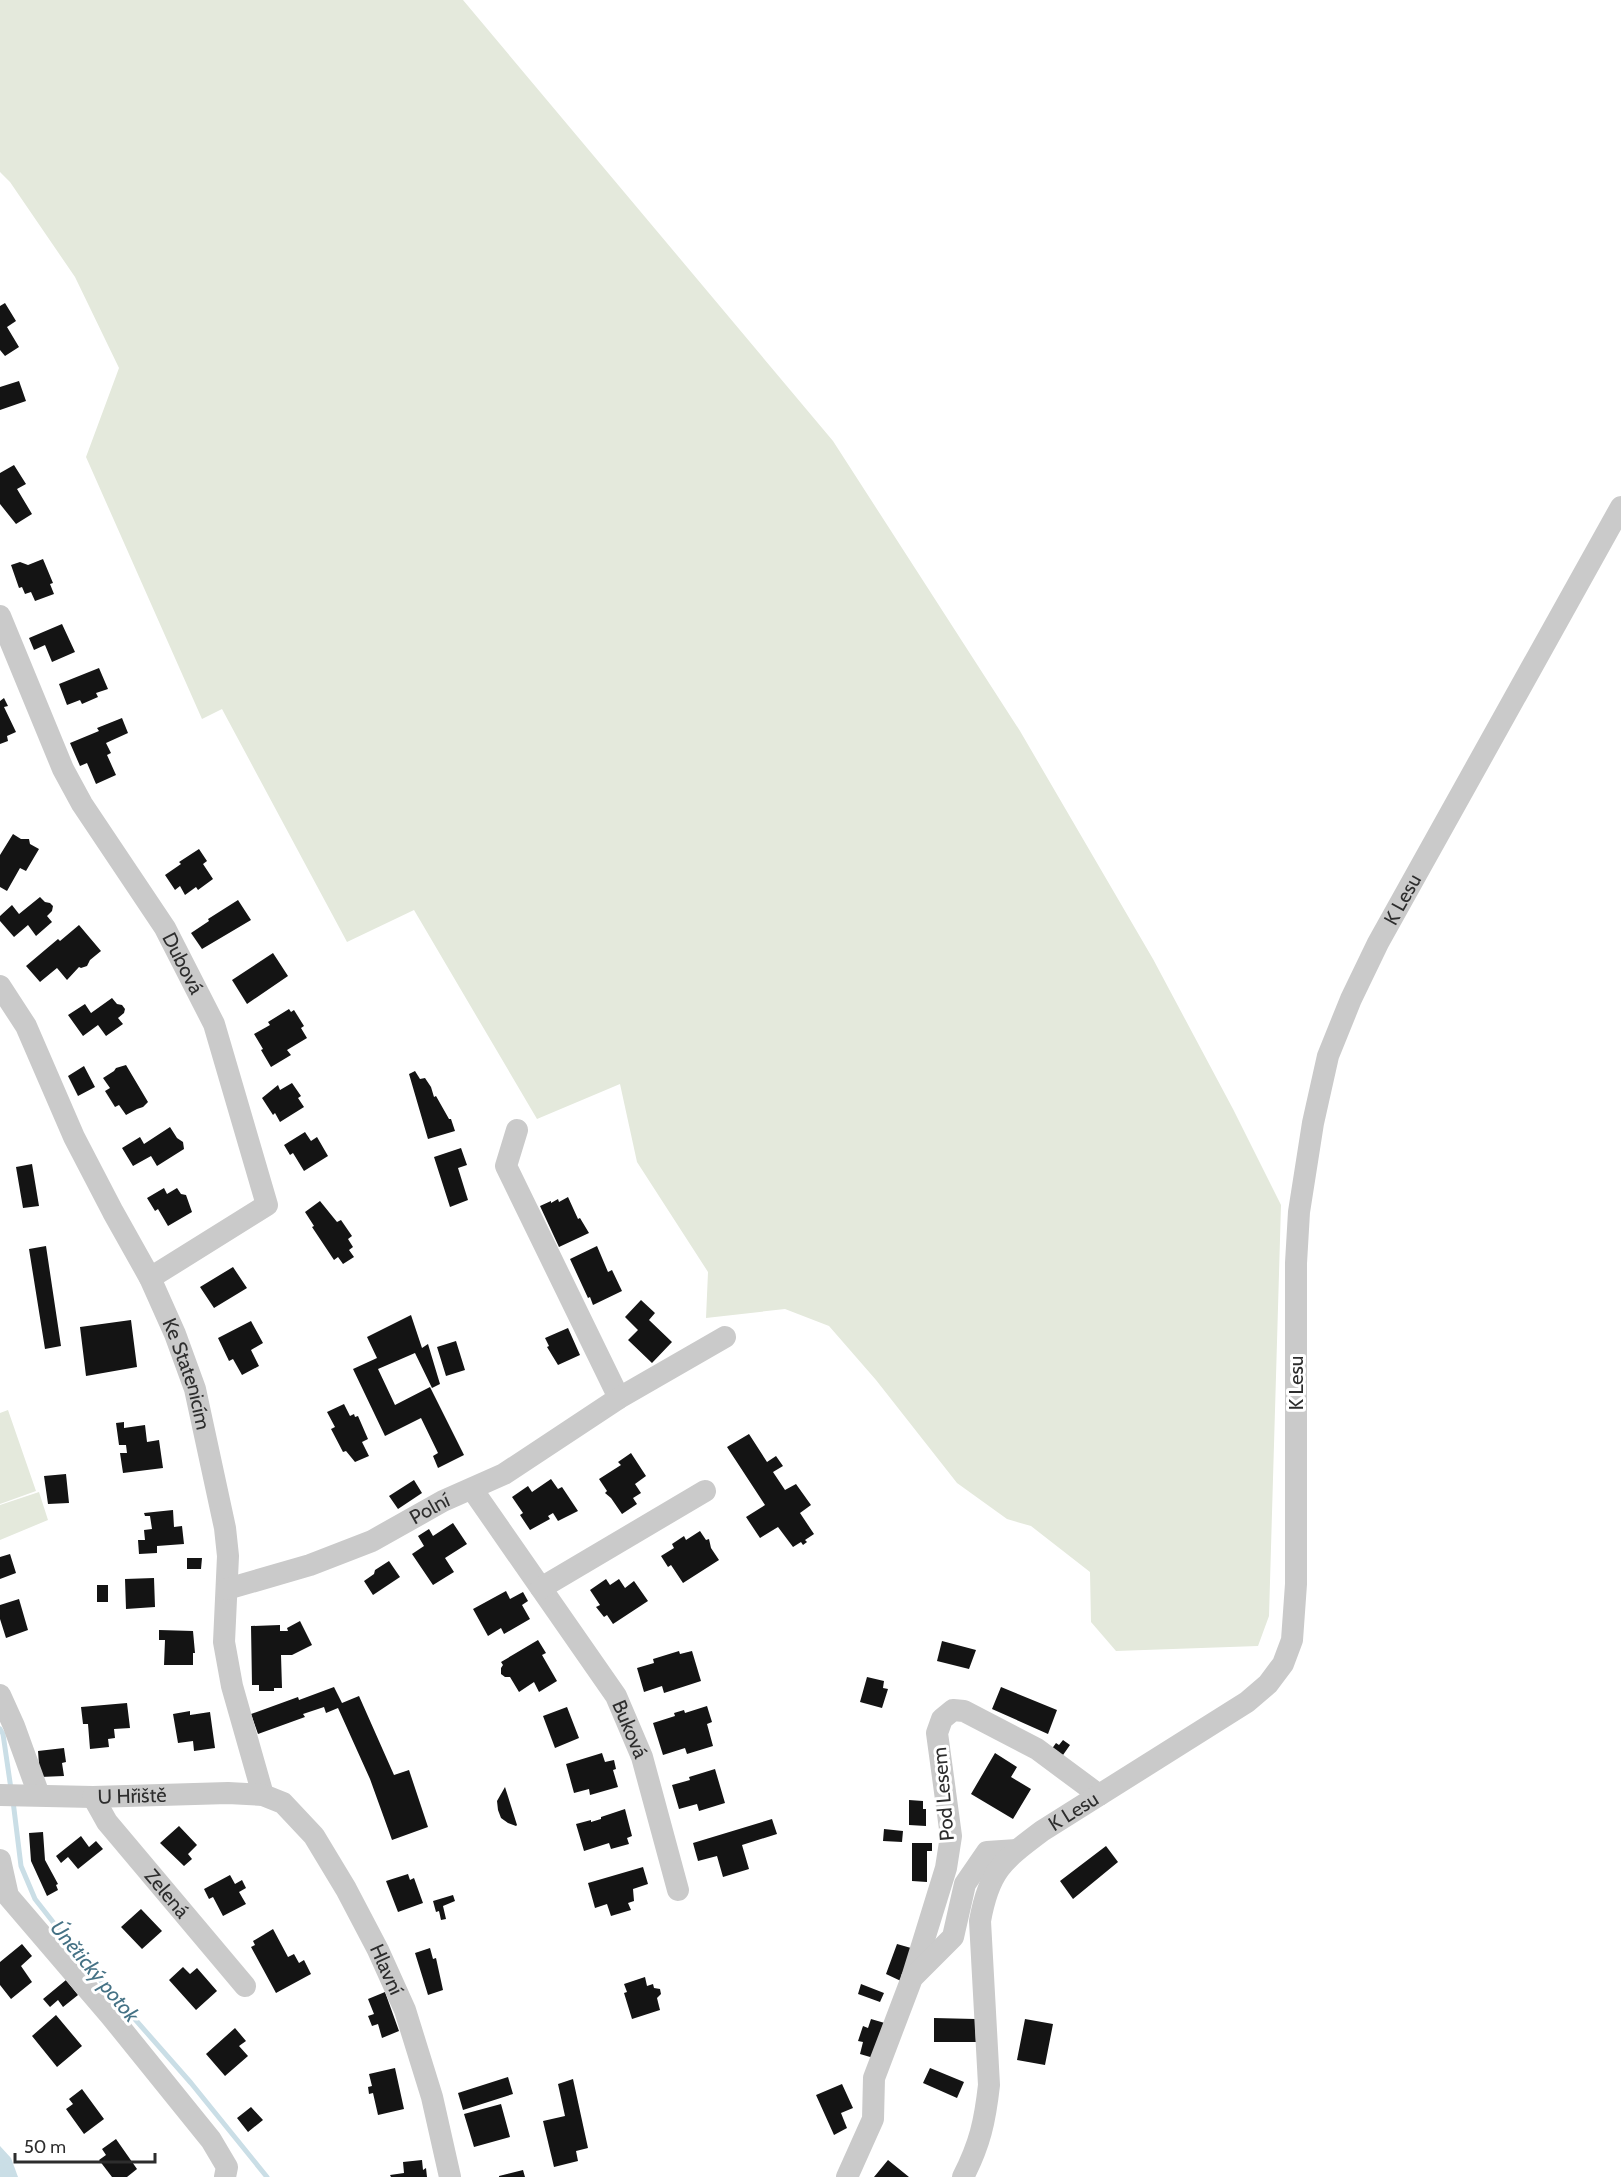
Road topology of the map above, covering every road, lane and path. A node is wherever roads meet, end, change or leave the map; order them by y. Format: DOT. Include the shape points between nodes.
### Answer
graph roads {
  1 [pos="1621,507"];
  2 [pos="0,616"];
  3 [pos="0,986"];
  4 [pos="517,1130"];
  5 [pos="150,1278"];
  6 [pos="725,1337"];
  7 [pos="619,1398"];
  8 [pos="472,1489"];
  9 [pos="705,1491"];
  10 [pos="541,1588"];
  11 [pos="227,1589"];
  12 [pos="0,1695"];
  13 [pos="31,1794"];
  14 [pos="0,1795"];
  15 [pos="263,1795"];
  16 [pos="1098,1795"];
  17 [pos="93,1797"];
  18 [pos="1017,1850"];
  19 [pos="0,1860"];
  20 [pos="678,1890"];
  21 [pos="4,1898"];
  22 [pos="912,1978"];
  23 [pos="246,1986"];
  24 [pos="225,2177"];
  25 [pos="450,2177"];
  26 [pos="847,2177"];
  27 [pos="963,2177"];
  1 -- 16 [label="street, K Lesu" via="1378,943 1328,1056 1299,1212 1296,1584 1292,1640 1283,1664 1247,1702"];
  2 -- 5 [label="street, Dubová" via="81,804 165,928 214,1024 267,1205"];
  3 -- 5 [label="street, Ke Statenicím" via="26,1026 74,1137"];
  4 -- 7 [label="street" via="506,1166"];
  5 -- 11 [label="street, Ke Statenicím" via="195,1389 225,1528"];
  6 -- 7 [label="street, Polní"];
  7 -- 8 [label="street, Polní" via="504,1474"];
  8 -- 10 [label="street, Buková"];
  8 -- 11 [label="street, Polní" via="372,1541 310,1565"];
  9 -- 10 [label="street"];
  10 -- 20 [label="street, Buková" via="616,1696 642,1758"];
  11 -- 15 [label="street, Ke Statenicím" via="224,1642 232,1686"];
  12 -- 13 [label="street" via="15,1726"];
  13 -- 14 [label="street, U Hřiště"];
  13 -- 17 [label="street, U Hřiště"];
  15 -- 17 [label="street, U Hřiště"];
  15 -- 25 [label="street, Hlavní" via="283,1803 314,1836 378,1950 405,2010 432,2097"];
  16 -- 18 [label="street, K Lesu"];
  16 -- 22 [label="street, Pod Lesem" via="1037,1749 971,1714 953,1710 942,1719 937,1733 951,1836 946,1868"];
  17 -- 23 [label="street, Zelená" via="107,1822"];
  18 -- 22 [label="street, Pod Lesem" via="987,1852 965,1884 953,1937"];
  18 -- 27 [label="street, K Lesu" via="998,1869 985,1894 980,1921 989,2085 977,2150"];
  19 -- 21 [label="street"];
  21 -- 24 [label="street" via="110,2015 211,2140 227,2167"];
  22 -- 26 [label="street, Pod Lesem" via="874,2078 873,2119"];
}
